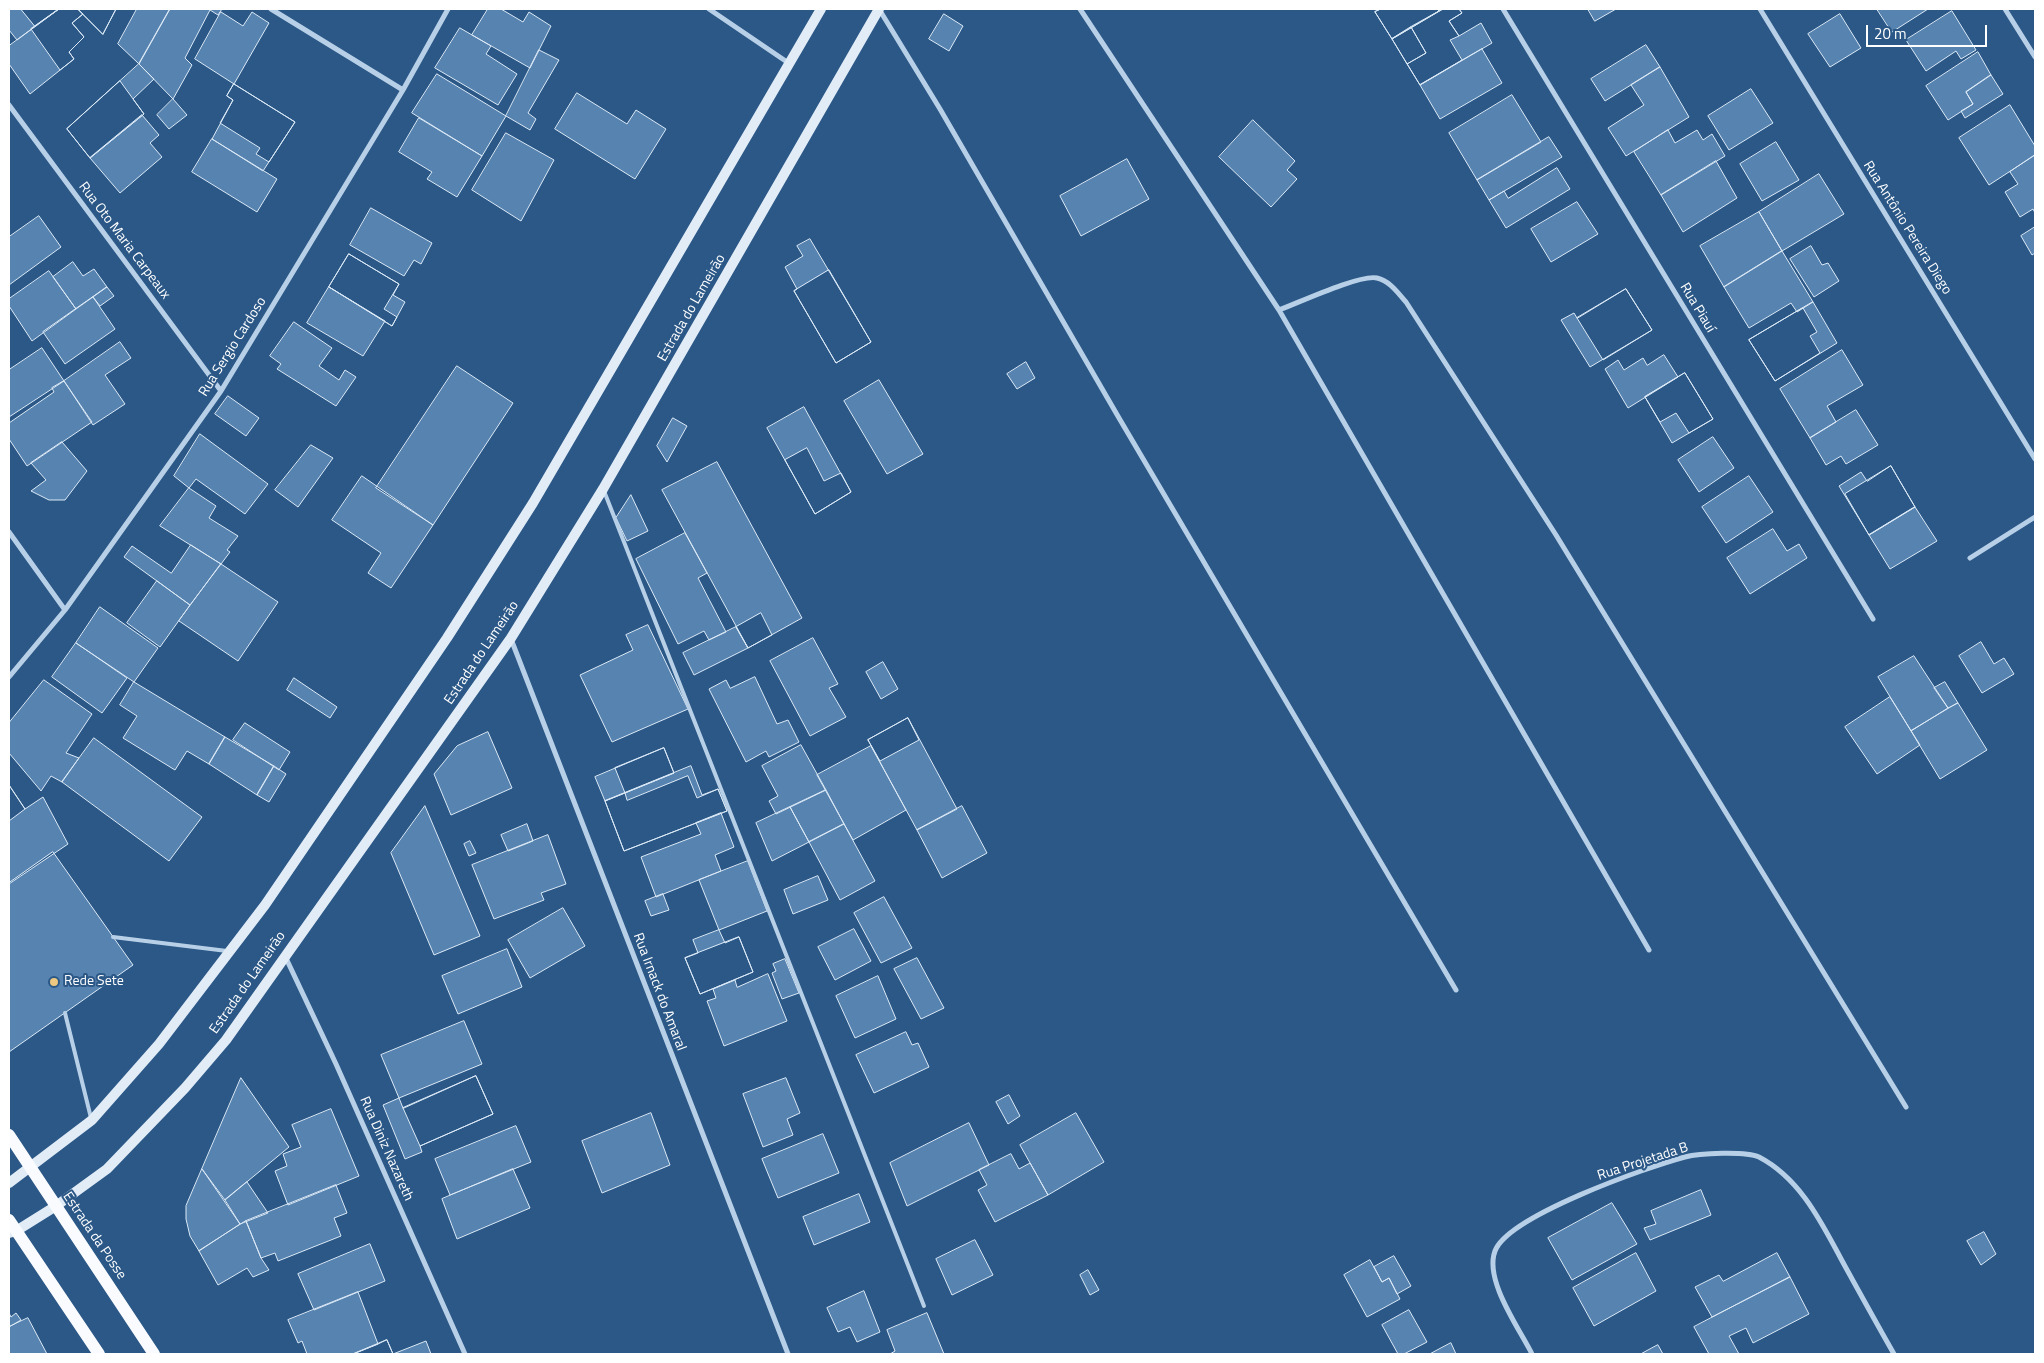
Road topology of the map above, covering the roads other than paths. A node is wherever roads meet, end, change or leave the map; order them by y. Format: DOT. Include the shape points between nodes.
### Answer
graph roads {
  1 [pos="271,9"];
  2 [pos="448,9"];
  3 [pos="709,9"];
  4 [pos="822,9"];
  5 [pos="879,9"];
  6 [pos="1080,9"];
  7 [pos="1503,9"];
  8 [pos="1760,9"];
  9 [pos="2005,9"];
  10 [pos="2035,57"];
  11 [pos="790,64"];
  12 [pos="403,90"];
  13 [pos="9,105"];
  14 [pos="1278,310"];
  15 [pos="221,391"];
  16 [pos="2035,459"];
  17 [pos="604,489"];
  18 [pos="2035,517"];
  19 [pos="9,532"];
  20 [pos="1970,558"];
  21 [pos="65,610"];
  22 [pos="1873,619"];
  23 [pos="510,638"];
  24 [pos="9,677"];
  25 [pos="113,937"];
  26 [pos="1649,950"];
  27 [pos="230,951"];
  28 [pos="284,955"];
  29 [pos="1456,990"];
  30 [pos="65,1013"];
  31 [pos="1906,1107"];
  32 [pos="92,1120"];
  33 [pos="9,1135"];
  34 [pos="31,1168"];
  35 [pos="9,1183"];
  36 [pos="56,1206"];
  37 [pos="9,1220"];
  38 [pos="13,1232"];
  39 [pos="924,1306"];
  40 [pos="99,1354"];
  41 [pos="154,1354"];
  42 [pos="465,1354"];
  43 [pos="788,1354"];
  44 [pos="1532,1354"];
  45 [pos="1894,1354"];
  1 -- 12 [label="street"];
  2 -- 12 [label="street, Rua Sergio Cardoso"];
  3 -- 11 [label="street"];
  4 -- 11 [label="main road"];
  5 -- 17 [label="main road, Estrada do Lameirão"];
  5 -- 29 [label="street"];
  6 -- 14 [label="street"];
  7 -- 22 [label="street, Rua Piauí"];
  8 -- 16 [label="street, Rua Antônio Pereira Diego"];
  9 -- 10 [label="street"];
  11 -- 27 [label="main road" via="533,503 447,638 265,905"];
  12 -- 15 [label="street, Rua Sergio Cardoso"];
  13 -- 15 [label="street, Rua Oto Maria Carpeaux"];
  14 -- 26 [label="street"];
  14 -- 31 [label="street" via="1358,280 1376,278 1391,285 1406,302 1556,535"];
  15 -- 21 [label="street, Rua Sergio Cardoso"];
  17 -- 23 [label="main road, Estrada do Lameirão"];
  17 -- 39 [label="lane"];
  18 -- 20 [label="street"];
  19 -- 21 [label="street"];
  21 -- 24 [label="street, Rua Sergio Cardoso"];
  23 -- 28 [label="main road, Estrada do Lameirão"];
  23 -- 43 [label="street, Rua Irnack do Amaral"];
  25 -- 27 [label="lane"];
  27 -- 32 [label="main road" via="159,1044"];
  28 -- 36 [label="main road, Estrada do Lameirão" via="226,1040 185,1088 107,1168"];
  28 -- 42 [label="street, Rua Diniz Nazareth"];
  30 -- 32 [label="lane"];
  32 -- 34 [label="main road"];
  33 -- 34 [label="main road, Estrada da Posse"];
  34 -- 35 [label="main road"];
  34 -- 36 [label="main road, Estrada da Posse"];
  36 -- 38 [label="main road, Estrada do Lameirão"];
  36 -- 41 [label="main road, Estrada da Posse"];
  37 -- 38 [label="main road"];
  38 -- 40 [label="main road"];
  44 -- 45 [label="street, Rua Projetada B" via="1495,1283 1492,1261 1498,1244 1506,1235 1549,1208 1686,1156 1721,1153 1758,1156 1789,1178 1814,1210"];
}
